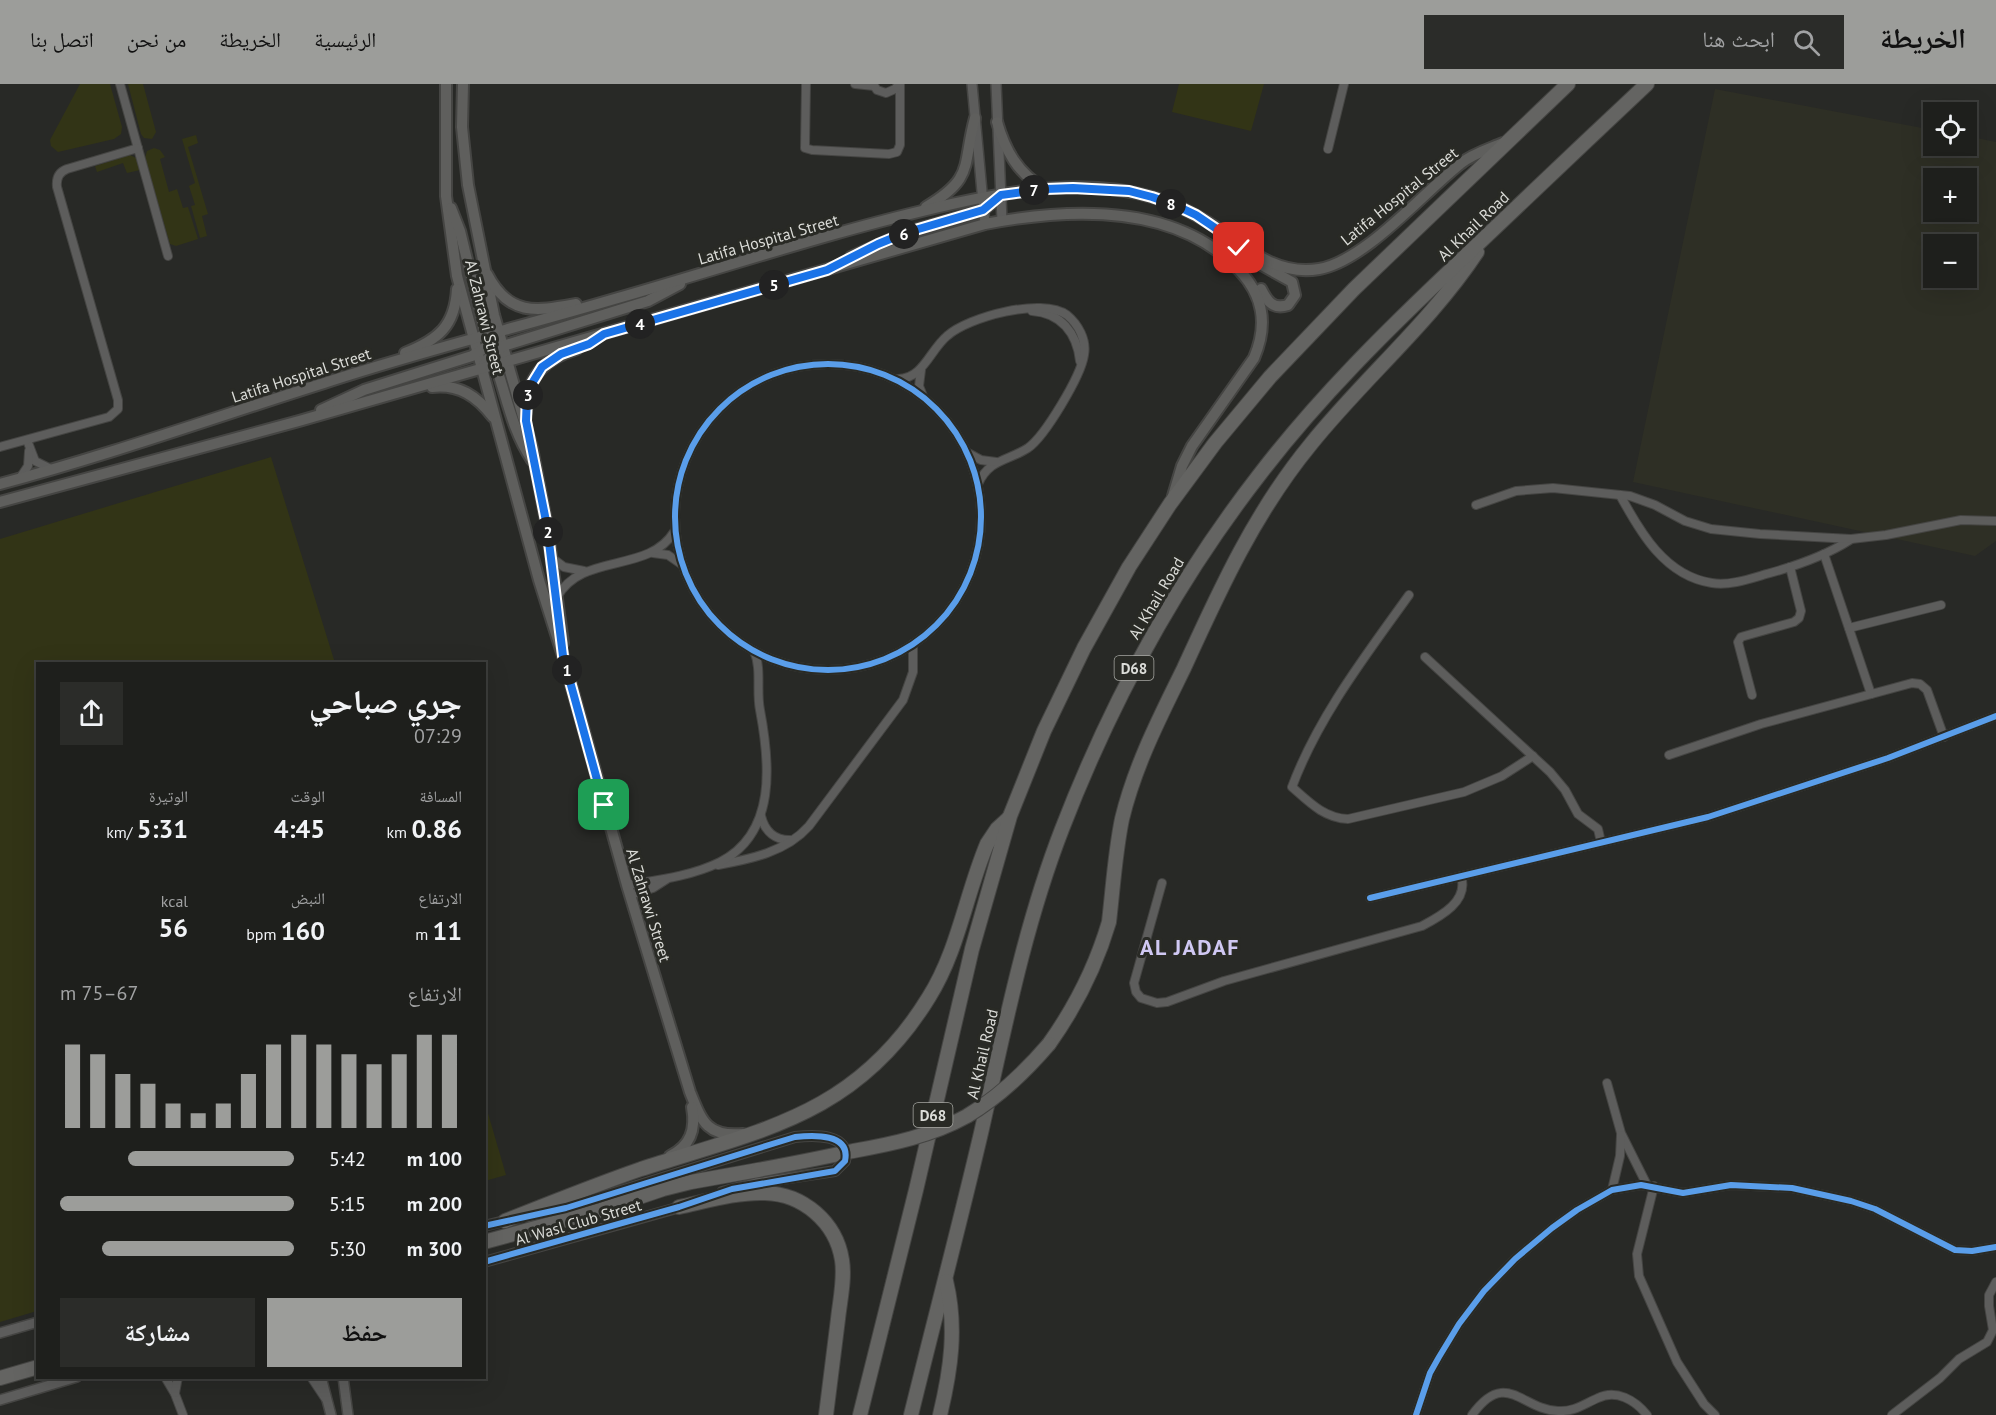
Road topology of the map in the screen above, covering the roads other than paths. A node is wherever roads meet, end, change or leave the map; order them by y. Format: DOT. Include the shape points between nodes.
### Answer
graph roads {
  1 [pos="120,84"];
  2 [pos="446,84"];
  3 [pos="463,84"];
  4 [pos="806,84"];
  5 [pos="855,84"];
  6 [pos="899,84"];
  7 [pos="972,84"];
  8 [pos="996,84"];
  9 [pos="1344,84"];
  10 [pos="1568,84"];
  11 [pos="1647,84"];
  12 [pos="873,85"];
  13 [pos="975,118"];
  14 [pos="997,122"];
  15 [pos="1509,141"];
  16 [pos="138,148"];
  17 [pos="1328,148"];
  18 [pos="1045,189"];
  19 [pos="1001,195"];
  20 [pos="446,196"];
  21 [pos="981,198"];
  22 [pos="983,210"];
  23 [pos="916,213"];
  24 [pos="1002,221"];
  25 [pos="984,224"];
  26 [pos="1489,234"];
  27 [pos="1236,242"];
  28 [pos="168,256"];
  29 [pos="1229,258"];
  30 [pos="483,266"];
  31 [pos="827,270"];
  32 [pos="457,276"];
  33 [pos="687,278"];
  34 [pos="594,305"];
  35 [pos="499,332"];
  36 [pos="604,334"];
  37 [pos="474,340"];
  38 [pos="491,349"];
  39 [pos="508,361"];
  40 [pos="385,364"];
  41 [pos="482,368"];
  42 [pos="921,369"];
  43 [pos="894,378"];
  44 [pos="413,388"];
  45 [pos="923,396"];
  46 [pos="299,421"];
  47 [pos="526,421"];
  48 [pos="499,427"];
  49 [pos="27,440"];
  50 [pos="0,447"];
  51 [pos="29,449"];
  52 [pos="968,453"];
  53 [pos="996,462"];
  54 [pos="535,465"];
  55 [pos="51,469"];
  56 [pos="20,478"];
  57 [pos="0,483"];
  58 [pos="978,484"];
  59 [pos="1620,495"];
  60 [pos="0,502"];
  61 [pos="1170,504"];
  62 [pos="1476,505"];
  63 [pos="1996,521"];
  64 [pos="675,532"];
  65 [pos="1851,539"];
  66 [pos="653,553"];
  67 [pos="1824,554"];
  68 [pos="552,558"];
  69 [pos="681,564"];
  70 [pos="1790,567"];
  71 [pos="586,571"];
  72 [pos="1409,595"];
  73 [pos="556,598"];
  74 [pos="1941,605"];
  75 [pos="1849,628"];
  76 [pos="913,644"];
  77 [pos="754,651"];
  78 [pos="563,656"];
  79 [pos="1425,657"];
  80 [pos="1871,694"];
  81 [pos="1752,695"];
  82 [pos="1996,716"];
  83 [pos="1944,737"];
  84 [pos="1669,755"];
  85 [pos="1533,756"];
  86 [pos="761,816"];
  87 [pos="1010,816"];
  88 [pos="796,839"];
  89 [pos="1601,842"];
  90 [pos="711,866"];
  91 [pos="1461,876"];
  92 [pos="1162,883"];
  93 [pos="628,890"];
  94 [pos="1370,898"];
  95 [pos="1607,1083"];
  96 [pos="690,1092"];
  97 [pos="761,1132"];
  98 [pos="1621,1133"];
  99 [pos="639,1170"];
  100 [pos="1650,1185"];
  101 [pos="1612,1190"];
  102 [pos="679,1207"];
  103 [pos="505,1221"];
  104 [pos="486,1226"];
  105 [pos="486,1241"];
  106 [pos="1996,1247"];
  107 [pos="486,1261"];
  108 [pos="945,1277"];
  109 [pos="1996,1282"];
  110 [pos="1994,1316"];
  111 [pos="36,1323"];
  112 [pos="0,1333"];
  113 [pos="36,1368"];
  114 [pos="0,1378"];
  115 [pos="70,1379"];
  116 [pos="166,1379"];
  117 [pos="178,1379"];
  118 [pos="312,1379"];
  119 [pos="322,1379"];
  120 [pos="344,1379"];
  121 [pos="176,1394"];
  122 [pos="0,1400"];
  123 [pos="328,1402"];
  124 [pos="183,1415"];
  125 [pos="331,1415"];
  126 [pos="348,1415"];
  127 [pos="826,1415"];
  128 [pos="860,1415"];
  129 [pos="911,1415"];
  130 [pos="940,1415"];
  131 [pos="1416,1415"];
  132 [pos="1473,1415"];
  133 [pos="1647,1415"];
  134 [pos="1715,1415"];
  135 [pos="1892,1415"];
  1 -- 16 [label="street"];
  2 -- 20 [label="main road, Al Zahrawi Street"];
  3 -- 30 [label="main road, Al Zahrawi Street" via="464,156"];
  4 -- 6 [label="street" via="805,148 889,154 897,152 900,145"];
  5 -- 12 [label="street"];
  6 -- 12 [label="street" via="886,93"];
  7 -- 13 [label="street"];
  8 -- 14 [label="street"];
  9 -- 17 [label="street"];
  10 -- 15 [label="highway, Al Khail Road / D68"];
  11 -- 26 [label="highway, Al Khail Road / D68"];
  13 -- 21 [label="street"];
  13 -- 23 [label="main road" via="962,176 944,196"];
  14 -- 18 [label="main road" via="1019,169"];
  14 -- 19 [label="street"];
  15 -- 27 [label="main road, Latifa Hospital Street" via="1460,164 1366,246 1333,265 1286,268"];
  15 -- 61 [label="highway, Al Khail Road / D68" via="1354,288 1278,369"];
  16 -- 28 [label="street"];
  16 -- 49 [label="street" via="67,168 57,179 118,410 109,417"];
  18 -- 19 [label="main road, Latifa Hospital Street"];
  18 -- 27 [label="main road, Latifa Hospital Street" via="1129,191 1152,197 1196,215"];
  19 -- 21 [label="main road, Latifa Hospital Street"];
  19 -- 22 [label="main road"];
  19 -- 24 [label="street"];
  20 -- 32 [label="main road, Al Zahrawi Street"];
  20 -- 38 [label="main road" via="460,231"];
  21 -- 22 [label="street"];
  21 -- 23 [label="main road, Latifa Hospital Street"];
  22 -- 25 [label="street"];
  22 -- 31 [label="main road" via="905,233"];
  23 -- 33 [label="main road, Latifa Hospital Street"];
  24 -- 25 [label="main road"];
  24 -- 29 [label="main road" via="1076,213 1122,216 1180,231"];
  25 -- 31 [label="main road"];
  26 -- 105 [label="highway, bridge" via="1433,312 1311,443 1265,507 1237,555 1139,765 1122,819 1104,938 1081,993 1050,1044 1019,1077 965,1117 894,1143 691,1182"];
  26 -- 108 [label="highway, Al Khail Road / D68" via="1387,330 1260,473 1214,536 1133,670 1094,750 1039,896"];
  27 -- 29 [label="main road" via="1252,260 1292,282 1295,290 1291,303 1279,307 1271,304 1254,278"];
  29 -- 61 [label="main road" via="1253,286 1259,300 1263,322 1260,344 1192,446"];
  30 -- 34 [label="main road" via="497,289 524,308"];
  30 -- 35 [label="main road, Al Zahrawi Street"];
  31 -- 36 [label="main road"];
  32 -- 37 [label="main road, Al Zahrawi Street"];
  32 -- 40 [label="main road" via="454,310 441,333"];
  33 -- 34 [label="main road, Latifa Hospital Street"];
  33 -- 38 [label="main road" via="648,301"];
  34 -- 35 [label="main road, Latifa Hospital Street"];
  35 -- 38 [label="main road"];
  36 -- 39 [label="main road"];
  36 -- 47 [label="main road" via="542,367 527,396"];
  37 -- 38 [label="main road"];
  37 -- 40 [label="main road, Latifa Hospital Street"];
  38 -- 39 [label="main road"];
  38 -- 41 [label="main road"];
  38 -- 46 [label="main road" via="364,390"];
  38 -- 54 [label="main road" via="518,435"];
  39 -- 47 [label="main road, Al Zahrawi Street"];
  40 -- 55 [label="main road, Latifa Hospital Street"];
  41 -- 44 [label="main road"];
  41 -- 48 [label="main road, Al Zahrawi Street"];
  42 -- 43 [label="street" via="906,378"];
  42 -- 45 [label="street" via="919,386"];
  42 -- 53 [label="street" via="938,345 958,327 982,318 1043,306 1071,319 1084,346 1080,366 1043,434 1026,449"];
  43 -- 45 [label="street"];
  43 -- 64 [label="street" via="859,367 822,363 778,372 739,392 717,411 691,447 674,503"];
  44 -- 46 [label="main road"];
  44 -- 48 [label="main road" via="448,386 466,392 485,406"];
  45 -- 52 [label="street" via="952,426"];
  46 -- 60 [label="main road"];
  47 -- 54 [label="main road, Al Zahrawi Street"];
  48 -- 78 [label="main road, Al Zahrawi Street"];
  49 -- 50 [label="street"];
  49 -- 51 [label="street"];
  51 -- 55 [label="street" via="35,461"];
  51 -- 56 [label="street" via="28,466"];
  52 -- 53 [label="street"];
  52 -- 58 [label="street"];
  53 -- 58 [label="street"];
  54 -- 68 [label="main road, Al Zahrawi Street"];
  55 -- 56 [label="main road, Latifa Hospital Street"];
  56 -- 57 [label="main road, Latifa Hospital Street"];
  58 -- 76 [label="street" via="981,523 970,572 944,616"];
  59 -- 62 [label="street" via="1540,488 1502,494"];
  59 -- 65 [label="street" via="1647,501 1684,521 1711,529"];
  59 -- 70 [label="street" via="1651,546 1689,575 1720,583 1747,580"];
  61 -- 87 [label="highway, Al Khail Road / D68" via="1084,648 1044,731"];
  63 -- 65 [label="street" via="1960,520"];
  64 -- 66 [label="street"];
  64 -- 69 [label="street"];
  65 -- 67 [label="street"];
  66 -- 69 [label="street" via="668,555"];
  66 -- 71 [label="street"];
  67 -- 70 [label="street"];
  67 -- 75 [label="street"];
  68 -- 71 [label="street" via="564,567"];
  68 -- 73 [label="main road, Al Zahrawi Street"];
  69 -- 77 [label="street" via="711,617"];
  70 -- 81 [label="street" via="1801,611 1799,618 1742,637 1738,642"];
  71 -- 73 [label="street" via="572,579"];
  72 -- 85 [label="street" via="1336,700 1292,787 1323,813 1348,819 1464,792 1502,776"];
  73 -- 78 [label="main road, Al Zahrawi Street"];
  74 -- 75 [label="street"];
  75 -- 80 [label="street"];
  76 -- 77 [label="street" via="874,662 831,670 789,665"];
  76 -- 88 [label="street" via="913,672 903,700"];
  77 -- 86 [label="street" via="766,756"];
  78 -- 93 [label="main road, Al Zahrawi Street"];
  79 -- 85 [label="street"];
  80 -- 83 [label="street" via="1920,684 1927,690"];
  80 -- 84 [label="street" via="1761,724"];
  82 -- 83 [label="street"];
  83 -- 89 [label="street" via="1719,813"];
  85 -- 89 [label="street" via="1558,781 1582,818 1598,830"];
  86 -- 88 [label="street" via="771,834"];
  86 -- 90 [label="street" via="752,835 738,850"];
  87 -- 97 [label="highway" via="984,853 934,989 900,1038 842,1092"];
  87 -- 128 [label="highway, Al Khail Road / D68" via="972,949"];
  88 -- 90 [label="street" via="758,856"];
  89 -- 91 [label="street"];
  90 -- 93 [label="street"];
  91 -- 92 [label="street" via="1459,899 1422,926 1157,1003 1138,996 1134,983"];
  91 -- 94 [label="street"];
  93 -- 96 [label="main road, Al Zahrawi Street"];
  95 -- 98 [label="street"];
  96 -- 97 [label="main road, Al Zahrawi Street" via="701,1119 716,1132"];
  96 -- 99 [label="main road, Al Zahrawi Street" via="694,1124 688,1143 673,1155"];
  97 -- 99 [label="highway"];
  98 -- 100 [label="street"];
  98 -- 101 [label="street"];
  99 -- 103 [label="highway"];
  100 -- 101 [label="street"];
  100 -- 106 [label="street" via="1683,1193 1731,1185 1812,1191 1875,1209 1955,1250"];
  100 -- 134 [label="street" via="1636,1254 1639,1276 1677,1362"];
  101 -- 131 [label="street" via="1552,1228 1484,1291 1438,1357"];
  102 -- 103 [label="street, Al Wasl Club Street" via="732,1189 835,1171 845,1161 844,1148 833,1139 795,1137 566,1208"];
  102 -- 107 [label="street, Al Wasl Club Street"];
  102 -- 127 [label="highway" via="736,1195 778,1194 805,1204 831,1229 840,1248 843,1276"];
  103 -- 104 [label="street, Al Wasl Club Street"];
  108 -- 129 [label="highway, Al Khail Road / D68"];
  108 -- 130 [label="highway" via="953,1337"];
  109 -- 110 [label="street" via="1989,1301"];
  110 -- 135 [label="street" via="1987,1342 1959,1359"];
  111 -- 112 [label="street"];
  113 -- 114 [label="highway"];
  115 -- 122 [label="street"];
  116 -- 121 [label="street"];
  117 -- 121 [label="street"];
  118 -- 123 [label="street"];
  119 -- 123 [label="street"];
  120 -- 126 [label="street"];
  121 -- 124 [label="street"];
  123 -- 125 [label="street"];
  132 -- 133 [label="street" via="1491,1397 1506,1393 1557,1411 1616,1395 1634,1402"];
}
